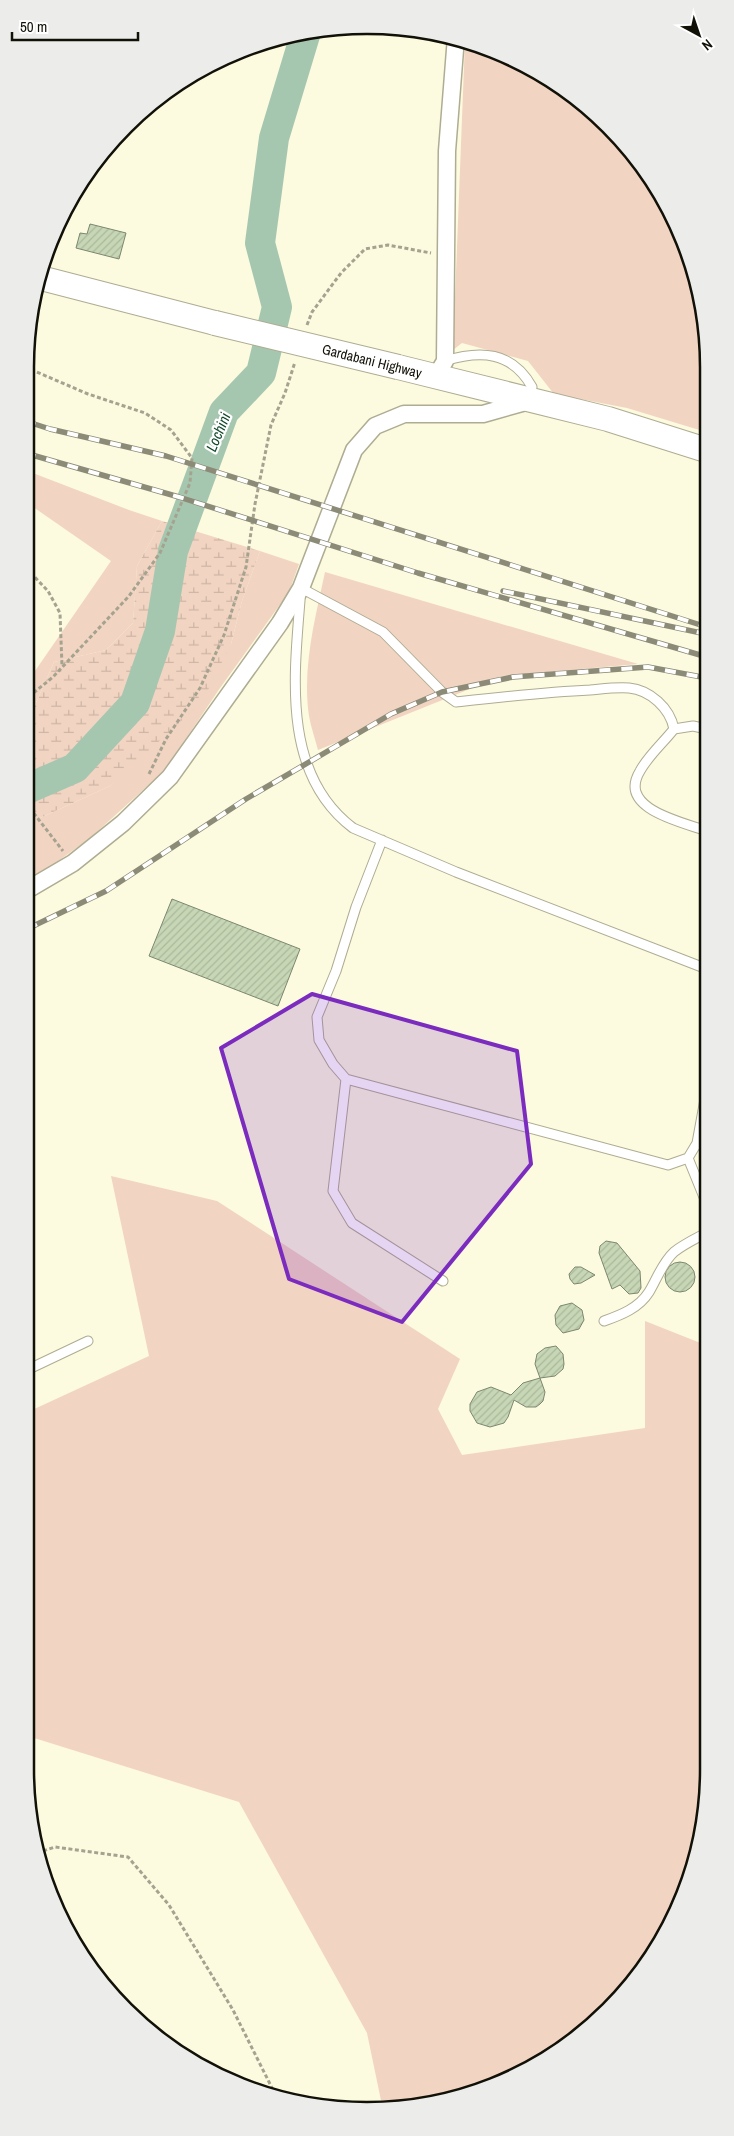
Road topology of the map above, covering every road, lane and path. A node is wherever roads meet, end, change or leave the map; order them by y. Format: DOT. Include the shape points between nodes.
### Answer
graph roads {
  1 [pos="455,46"];
  2 [pos="446,256"];
  3 [pos="46,279"];
  4 [pos="306,330"];
  5 [pos="297,357"];
  6 [pos="441,369"];
  7 [pos="34,371"];
  8 [pos="529,401"];
  9 [pos="700,448"];
  10 [pos="34,576"];
  11 [pos="301,588"];
  12 [pos="62,667"];
  13 [pos="34,692"];
  14 [pos="700,728"];
  15 [pos="674,729"];
  16 [pos="145,781"];
  17 [pos="34,814"];
  18 [pos="700,828"];
  19 [pos="382,840"];
  20 [pos="73,863"];
  21 [pos="34,886"];
  22 [pos="700,966"];
  23 [pos="346,1079"];
  24 [pos="700,1127"];
  25 [pos="697,1143"];
  26 [pos="700,1144"];
  27 [pos="688,1158"];
  28 [pos="700,1187"];
  29 [pos="700,1237"];
  30 [pos="443,1281"];
  31 [pos="604,1322"];
  32 [pos="88,1341"];
  33 [pos="34,1367"];
  34 [pos="44,1851"];
  35 [pos="272,2088"];
  1 -- 2 [label="street" via="447,151"];
  2 -- 4 [label="path" via="388,245 365,249 341,273 312,312"];
  2 -- 6 [label="street"];
  3 -- 6 [label="main road, Gardabani Highway, bridge" via="398,367"];
  5 -- 16 [label="path" via="271,425 246,567 224,635 200,688 166,739"];
  6 -- 8 [label="main road, Gardabani Highway"];
  6 -- 8 [label="lane" via="466,354 490,355 506,360 520,370 532,387"];
  7 -- 12 [label="path" via="145,413 170,430 192,458 190,483 160,553 129,596"];
  8 -- 9 [label="main road, Gardabani Highway" via="608,419"];
  8 -- 11 [label="street" via="483,414 404,414 375,426 354,450"];
  10 -- 12 [label="path" via="48,591 60,613"];
  11 -- 15 [label="lane" via="383,632 456,702 629,688 656,700 672,718"];
  11 -- 19 [label="lane" via="294,682 306,765 329,806 339,817 353,828"];
  11 -- 20 [label="street" via="280,623 170,777 123,823"];
  12 -- 13 [label="path"];
  14 -- 15 [label="lane"];
  15 -- 18 [label="lane" via="640,770 634,791 652,811"];
  17 -- 20 [label="path"];
  19 -- 22 [label="lane"];
  19 -- 23 [label="lane" via="317,1017 319,1040"];
  20 -- 21 [label="street"];
  23 -- 27 [label="lane" via="668,1165"];
  23 -- 30 [label="lane" via="333,1191 352,1223"];
  24 -- 25 [label="lane"];
  25 -- 26 [label="lane"];
  25 -- 27 [label="lane"];
  27 -- 28 [label="lane"];
  29 -- 31 [label="lane" via="674,1253 638,1305"];
  32 -- 33 [label="lane"];
  34 -- 35 [label="path" via="55,1848 128,1857 169,1905 233,2010"];
}
